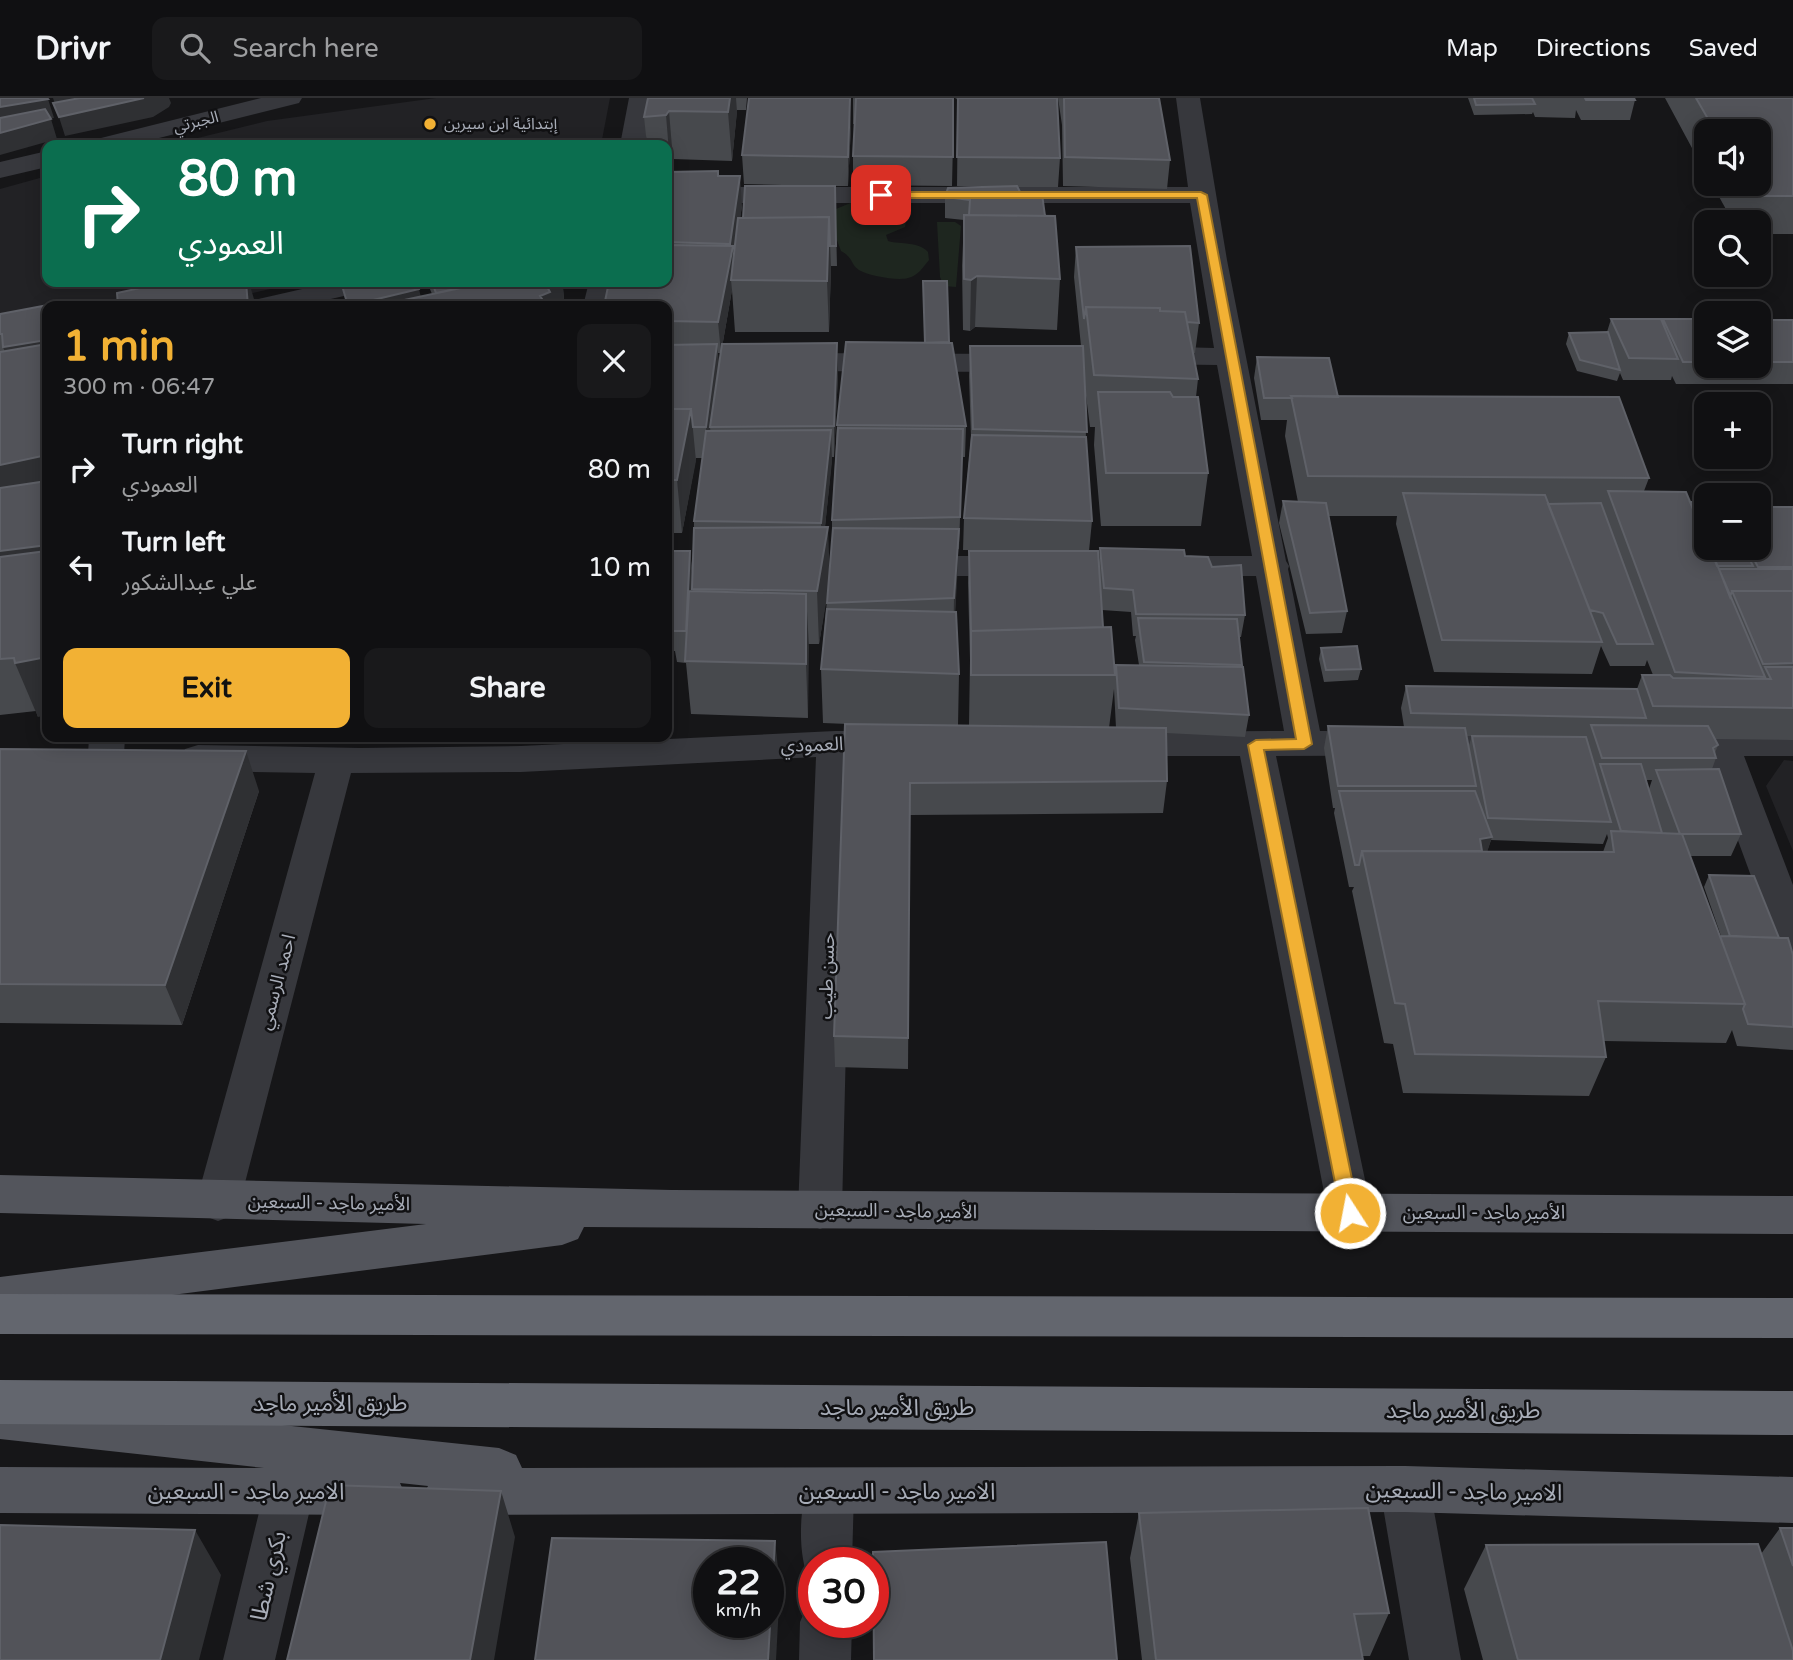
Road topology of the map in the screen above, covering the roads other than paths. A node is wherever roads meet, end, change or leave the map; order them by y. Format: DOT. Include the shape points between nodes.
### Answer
graph roads {
  1 [pos="290,98"];
  2 [pos="641,98"];
  3 [pos="1188,98"];
  4 [pos="219,108"];
  5 [pos="118,140"];
  6 [pos="634,140"];
  7 [pos="42,160"];
  8 [pos="0,170"];
  9 [pos="672,195"];
  10 [pos="1201,195"];
  11 [pos="347,287"];
  12 [pos="286,301"];
  13 [pos="1119,355"];
  14 [pos="1230,357"];
  15 [pos="1045,361"];
  16 [pos="762,362"];
  17 [pos="873,566"];
  18 [pos="1052,566"];
  19 [pos="1135,566"];
  20 [pos="1273,566"];
  21 [pos="835,743"];
  22 [pos="930,743"];
  23 [pos="1553,743"];
  24 [pos="1637,743"];
  25 [pos="1079,744"];
  26 [pos="1304,744"];
  27 [pos="1721,744"];
  28 [pos="1793,744"];
  29 [pos="1256,745"];
  30 [pos="524,748"];
  31 [pos="117,752"];
  32 [pos="336,762"];
  33 [pos="1793,936"];
  34 [pos="0,1194"];
  35 [pos="218,1202"];
  36 [pos="706,1208"];
  37 [pos="820,1210"];
  38 [pos="1350,1213"];
  39 [pos="1793,1215"];
  40 [pos="0,1297"];
  41 [pos="0,1314"];
  42 [pos="1793,1318"];
  43 [pos="0,1402"];
  44 [pos="1793,1413"];
  45 [pos="0,1417"];
  46 [pos="1405,1489"];
  47 [pos="0,1490"];
  48 [pos="289,1492"];
  49 [pos="693,1492"];
  50 [pos="829,1492"];
  51 [pos="1793,1500"];
  52 [pos="827,1547"];
  53 [pos="826,1638"];
  54 [pos="249,1660"];
  55 [pos="825,1660"];
  56 [pos="1435,1660"];
  1 -- 4 [label="street, الجبرتي"];
  2 -- 6 [label="street"];
  3 -- 10 [label="street"];
  4 -- 5 [label="street, الجبرتي"];
  7 -- 8 [label="street"];
  9 -- 10 [label="street"];
  10 -- 14 [label="street"];
  11 -- 12 [label="street"];
  13 -- 14 [label="street"];
  14 -- 20 [label="street"];
  15 -- 16 [label="street"];
  17 -- 18 [label="street"];
  19 -- 20 [label="street"];
  20 -- 26 [label="street"];
  21 -- 22 [label="street, العمودي"];
  21 -- 30 [label="street, العمودي"];
  21 -- 37 [label="street, حسن طيب"];
  23 -- 26 [label="street"];
  24 -- 27 [label="street"];
  25 -- 29 [label="street"];
  26 -- 29 [label="street"];
  27 -- 28 [label="street"];
  27 -- 33 [label="street"];
  29 -- 38 [label="street"];
  30 -- 32 [label="street, العمودي"];
  31 -- 32 [label="street, العمودي"];
  32 -- 35 [label="street, احمد الرسمي"];
  34 -- 35 [label="main road, الأمير ماجد - السبعين"];
  35 -- 36 [label="main road, الأمير ماجد - السبعين"];
  36 -- 37 [label="main road, الأمير ماجد - السبعين"];
  36 -- 40 [label="main road"];
  37 -- 38 [label="main road, الأمير ماجد - السبعين"];
  38 -- 39 [label="main road, الأمير ماجد - السبعين"];
  41 -- 42 [label="highway"];
  43 -- 44 [label="highway, طريق الأمير ماجد"];
  45 -- 49 [label="main road"];
  46 -- 50 [label="main road, الامير ماجد - السبعين"];
  46 -- 51 [label="main road, الامير ماجد - السبعين"];
  46 -- 56 [label="street"];
  47 -- 48 [label="main road, الامير ماجد - السبعين"];
  48 -- 49 [label="main road, الامير ماجد - السبعين"];
  48 -- 54 [label="street, بكري شطا"];
  49 -- 50 [label="main road, الامير ماجد - السبعين"];
  50 -- 52 [label="street"];
  53 -- 55 [label="street"];
}
